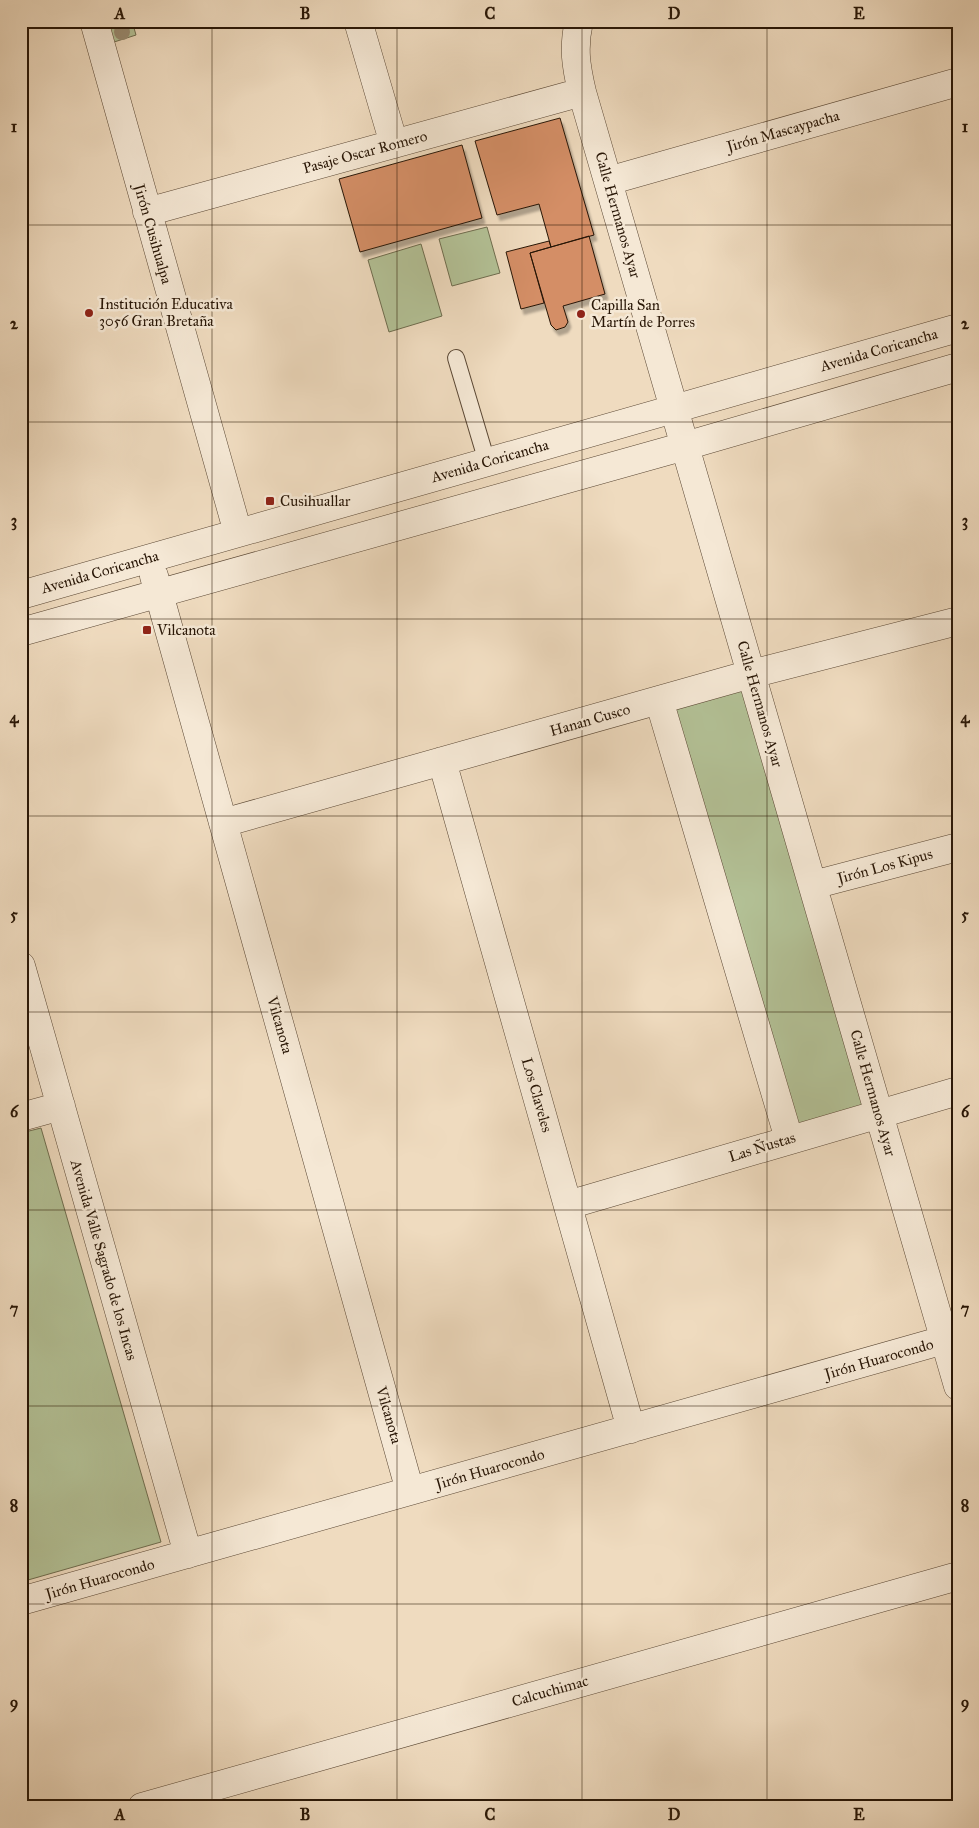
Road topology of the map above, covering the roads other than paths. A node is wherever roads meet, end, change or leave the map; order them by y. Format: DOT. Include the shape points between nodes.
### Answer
graph roads {
  1 [pos="94,21"];
  2 [pos="358,21"];
  3 [pos="579,21"];
  4 [pos="958,82"];
  5 [pos="582,92"];
  6 [pos="394,144"];
  7 [pos="608,181"];
  8 [pos="147,212"];
  9 [pos="958,328"];
  10 [pos="456,358"];
  11 [pos="958,367"];
  12 [pos="674,409"];
  13 [pos="685,446"];
  14 [pos="487,462"];
  15 [pos="238,533"];
  16 [pos="149,558"];
  17 [pos="159,593"];
  18 [pos="21,595"];
  19 [pos="958,620"];
  20 [pos="21,632"];
  21 [pos="751,674"];
  22 [pos="658,700"];
  23 [pos="442,761"];
  24 [pos="223,824"];
  25 [pos="958,846"];
  26 [pos="813,885"];
  27 [pos="21,966"];
  28 [pos="958,1091"];
  29 [pos="61,1106"];
  30 [pos="879,1113"];
  31 [pos="21,1117"];
  32 [pos="789,1140"];
  33 [pos="568,1205"];
  34 [pos="951,1338"];
  35 [pos="958,1386"];
  36 [pos="631,1429"];
  37 [pos="410,1492"];
  38 [pos="188,1554"];
  39 [pos="958,1576"];
  40 [pos="21,1601"];
  41 [pos="142,1807"];
  1 -- 8 [label="street, Jirón Cusihualpa"];
  2 -- 6 [label="street"];
  3 -- 5 [label="street, Calle Hermanos Ayar" via="575,50"];
  4 -- 7 [label="street, Jirón Mascaypacha"];
  5 -- 6 [label="street, Pasaje Oscar Romero"];
  5 -- 7 [label="street, Calle Hermanos Ayar"];
  6 -- 8 [label="street, Pasaje Oscar Romero"];
  7 -- 12 [label="street, Calle Hermanos Ayar"];
  8 -- 15 [label="street, Jirón Cusihualpa"];
  9 -- 12 [label="street, Avenida Coricancha"];
  10 -- 14 [label="lane"];
  11 -- 13 [label="street"];
  12 -- 13 [label="street, Calle Hermanos Ayar"];
  12 -- 14 [label="street, Avenida Coricancha"];
  13 -- 17 [label="street"];
  13 -- 21 [label="street, Calle Hermanos Ayar"];
  14 -- 15 [label="street, Avenida Coricancha"];
  15 -- 16 [label="street, Avenida Coricancha"];
  16 -- 17 [label="street, Vilcanota"];
  16 -- 18 [label="street, Avenida Coricancha"];
  17 -- 20 [label="street"];
  17 -- 24 [label="street, Vilcanota"];
  19 -- 21 [label="street, Hanan Cusco"];
  21 -- 22 [label="street, Hanan Cusco"];
  21 -- 26 [label="street, Calle Hermanos Ayar"];
  22 -- 23 [label="street, Hanan Cusco"];
  22 -- 32 [label="street"];
  23 -- 24 [label="street, Hanan Cusco"];
  23 -- 33 [label="street, Los Claveles"];
  24 -- 37 [label="street, Vilcanota"];
  25 -- 26 [label="street, Jirón Los Kipus"];
  26 -- 30 [label="street, Calle Hermanos Ayar"];
  27 -- 29 [label="street, Avenida Valle Sagrado de los Incas"];
  28 -- 30 [label="street, Las Ñustas"];
  29 -- 31 [label="street"];
  29 -- 38 [label="street, Avenida Valle Sagrado de los Incas"];
  30 -- 32 [label="street, Las Ñustas"];
  30 -- 34 [label="street, Calle Hermanos Ayar"];
  32 -- 33 [label="street, Las Ñustas"];
  33 -- 36 [label="street, Los Claveles"];
  34 -- 35 [label="street, Calle Hermanos Ayar"];
  34 -- 36 [label="street, Jirón Huarocondo"];
  36 -- 37 [label="street, Jirón Huarocondo"];
  37 -- 38 [label="street, Jirón Huarocondo"];
  38 -- 40 [label="street, Jirón Huarocondo"];
  39 -- 41 [label="street, Calcuchimac"];
}
